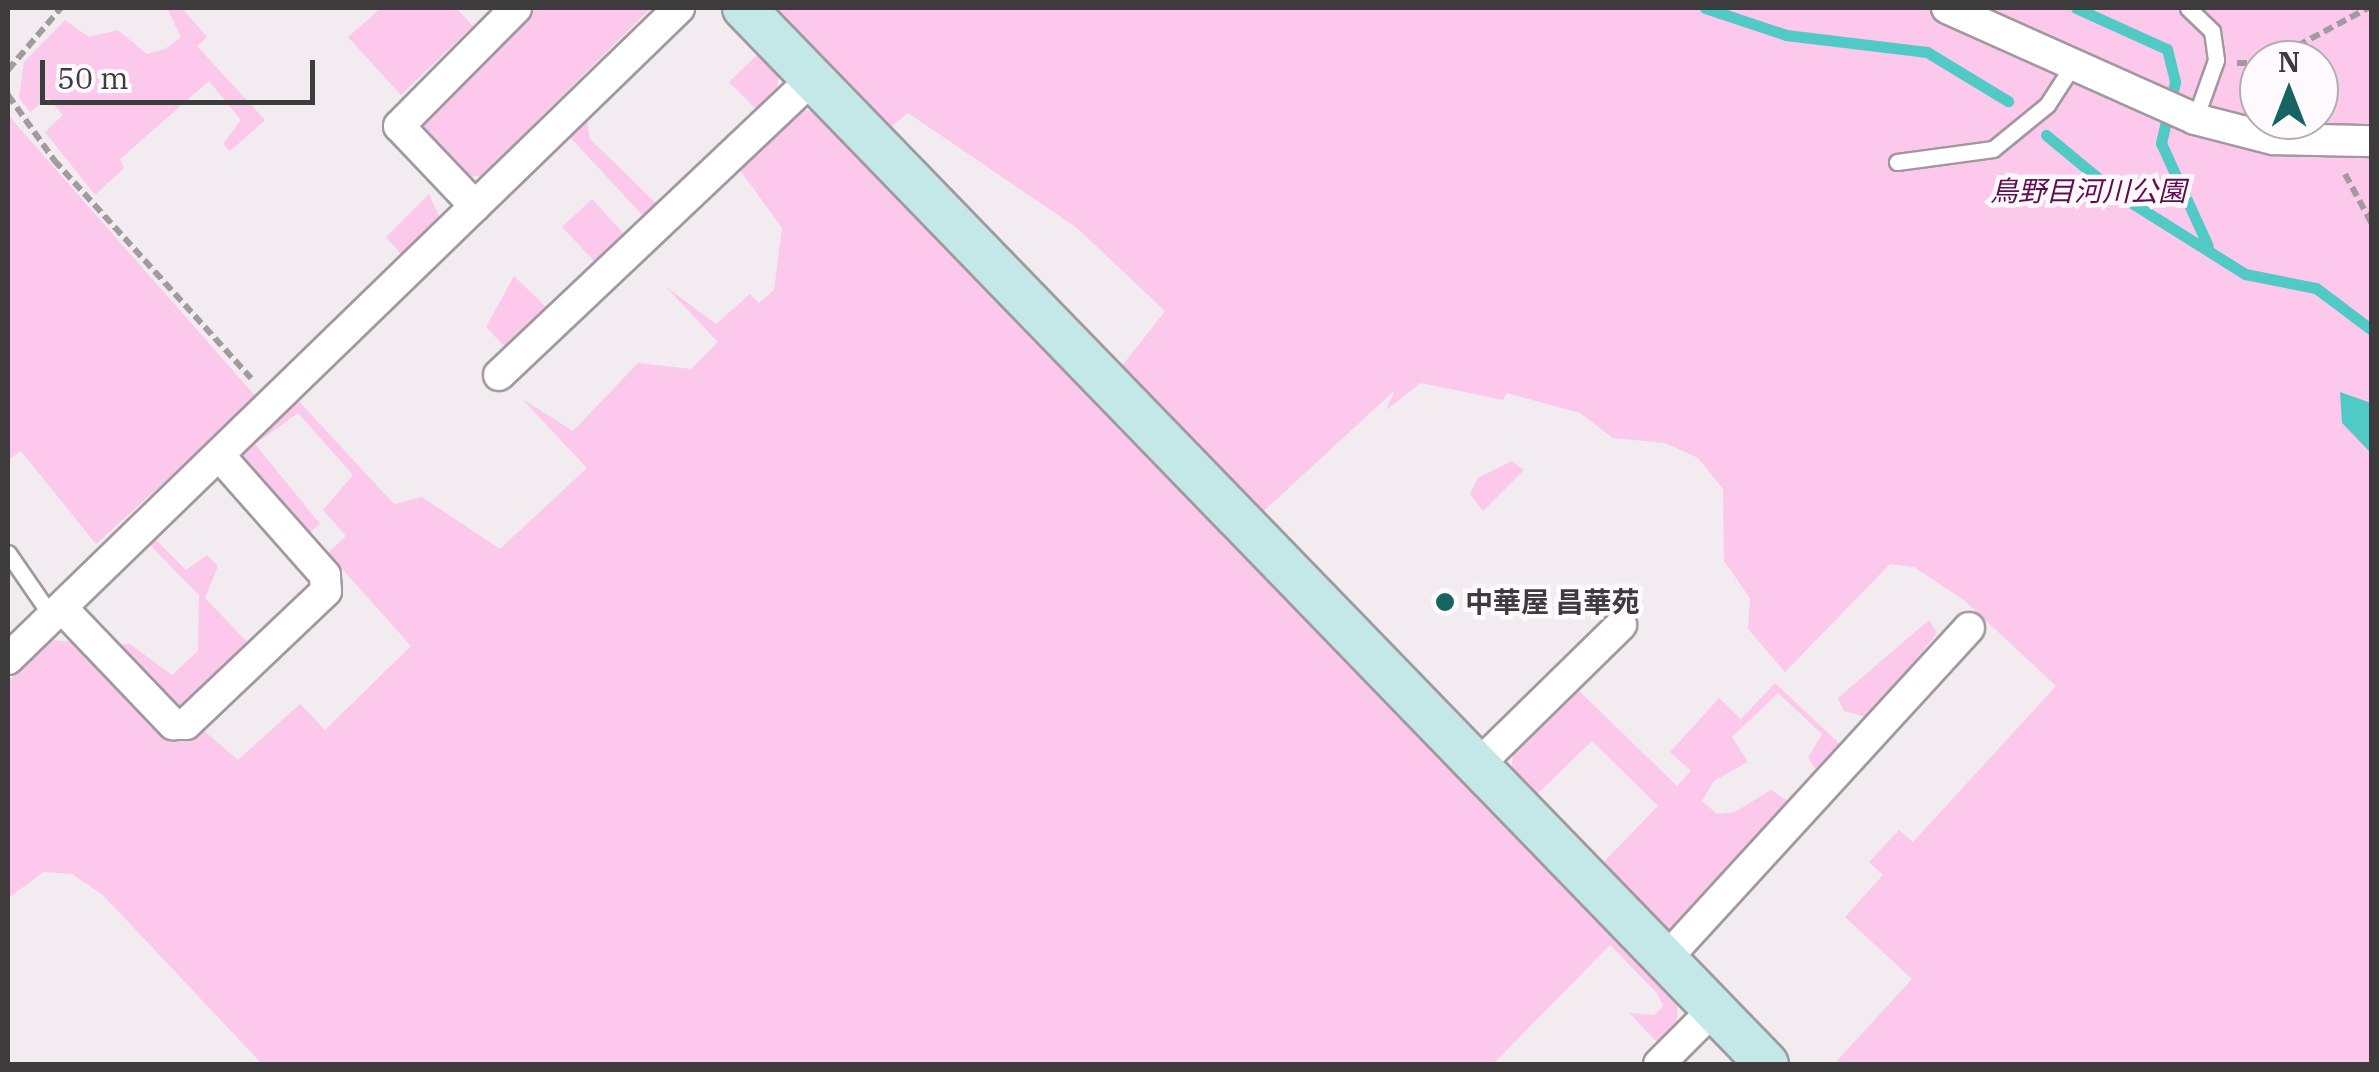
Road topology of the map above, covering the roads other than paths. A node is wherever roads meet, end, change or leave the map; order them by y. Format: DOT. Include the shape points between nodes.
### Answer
graph roads {
  1 [pos="516,8"];
  2 [pos="679,8"];
  3 [pos="744,8"];
  4 [pos="1947,8"];
  5 [pos="2188,8"];
  6 [pos="2071,68"];
  7 [pos="812,80"];
  8 [pos="2195,119"];
  9 [pos="2372,141"];
  10 [pos="1897,162"];
  11 [pos="475,206"];
  12 [pos="499,376"];
  13 [pos="219,455"];
  14 [pos="8,553"];
  15 [pos="57,612"];
  16 [pos="1621,625"];
  17 [pos="1970,628"];
  18 [pos="8,658"];
  19 [pos="1474,769"];
  20 [pos="1664,962"];
  21 [pos="1713,1010"];
  22 [pos="1659,1064"];
  23 [pos="1767,1064"];
  1 -- 11 [label="street" via="400,126"];
  2 -- 11 [label="street"];
  3 -- 7 [label="street"];
  4 -- 6 [label="street"];
  5 -- 8 [label="lane" via="2212,31 2216,60"];
  6 -- 8 [label="street"];
  6 -- 10 [label="lane" via="2047,105 1993,149"];
  7 -- 12 [label="street"];
  7 -- 19 [label="street"];
  8 -- 9 [label="street" via="2335,144"];
  11 -- 13 [label="street"];
  13 -- 15 [label="street"];
  13 -- 15 [label="street" via="325,575 326,590 186,724 172,724"];
  14 -- 15 [label="lane"];
  15 -- 18 [label="street"];
  16 -- 19 [label="street"];
  17 -- 20 [label="street"];
  19 -- 20 [label="street"];
  20 -- 21 [label="street"];
  21 -- 22 [label="street"];
  21 -- 23 [label="street"];
}
